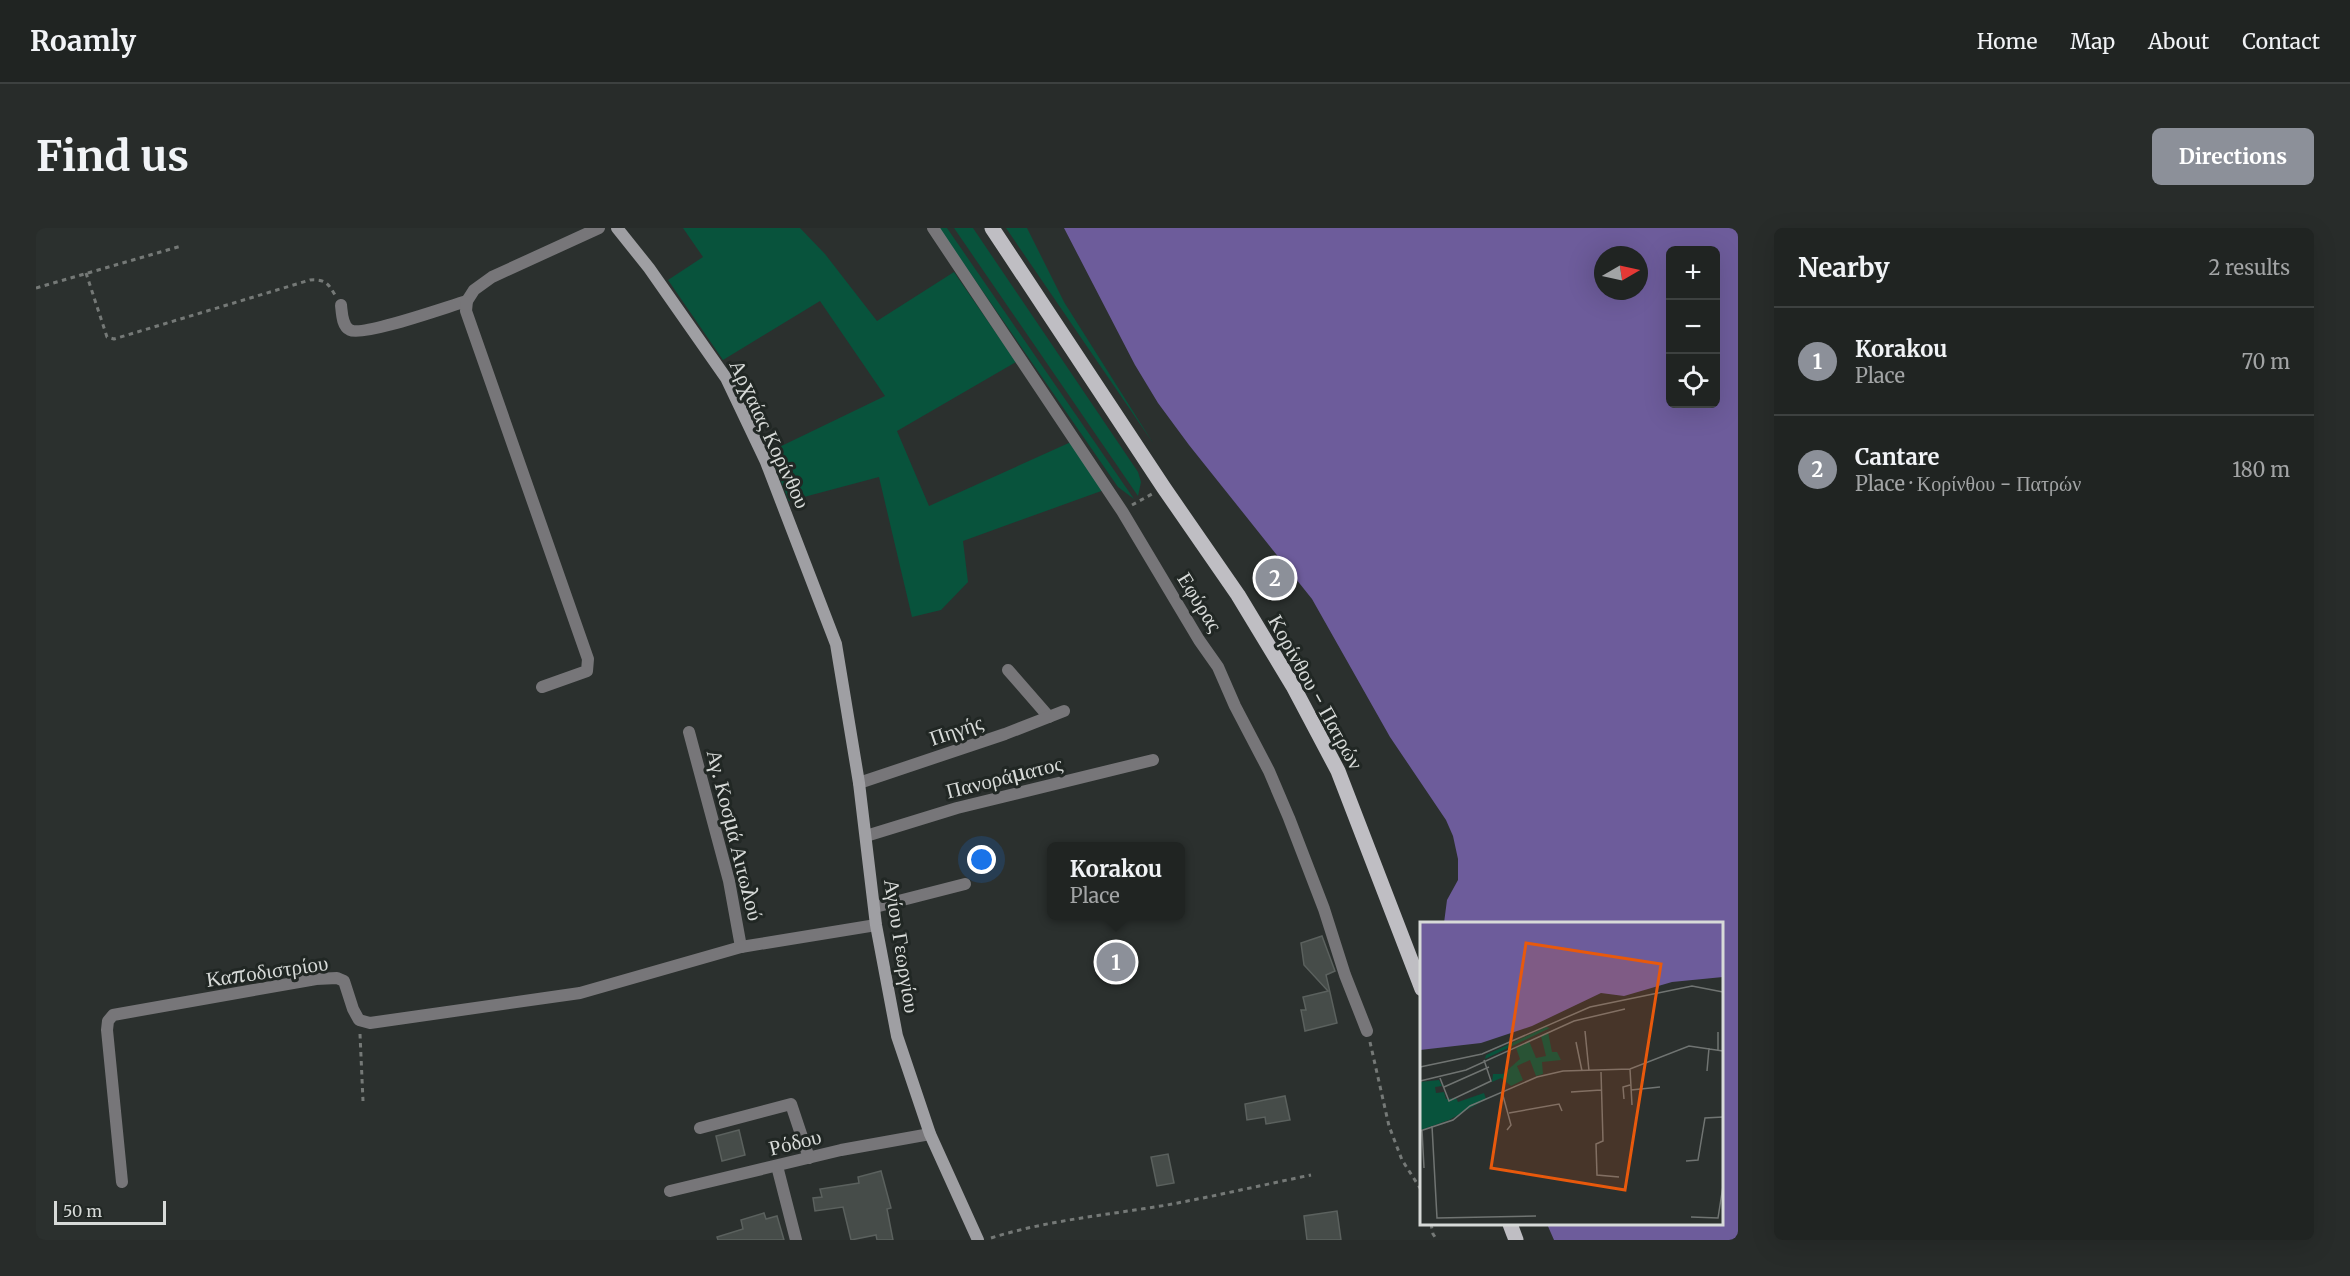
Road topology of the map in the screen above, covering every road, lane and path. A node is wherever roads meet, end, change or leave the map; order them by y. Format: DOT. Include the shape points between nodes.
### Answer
graph roads {
  1 [pos="599,228"];
  2 [pos="617,228"];
  3 [pos="933,228"];
  4 [pos="992,228"];
  5 [pos="181,246"];
  6 [pos="86,273"];
  7 [pos="36,288"];
  8 [pos="467,301"];
  9 [pos="341,305"];
  10 [pos="1164,488"];
  11 [pos="1122,511"];
  12 [pos="836,644"];
  13 [pos="1008,670"];
  14 [pos="542,687"];
  15 [pos="1064,711"];
  16 [pos="1049,717"];
  17 [pos="689,732"];
  18 [pos="1153,760"];
  19 [pos="859,783"];
  20 [pos="866,836"];
  21 [pos="965,884"];
  22 [pos="875,907"];
  23 [pos="876,925"];
  24 [pos="741,947"];
  25 [pos="1420,984"];
  26 [pos="359,1020"];
  27 [pos="1367,1031"];
  28 [pos="363,1101"];
  29 [pos="700,1128"];
  30 [pos="930,1134"];
  31 [pos="809,1158"];
  32 [pos="777,1166"];
  33 [pos="1311,1175"];
  34 [pos="122,1182"];
  35 [pos="1420,1188"];
  36 [pos="670,1191"];
  37 [pos="1431,1225"];
  38 [pos="1510,1225"];
  39 [pos="796,1240"];
  40 [pos="978,1240"];
  41 [pos="983,1240"];
  42 [pos="1437,1240"];
  43 [pos="1516,1240"];
  1 -- 8 [label="street" via="492,277 474,290"];
  2 -- 12 [label="street, Αρχαίας Κορίνθου" via="726,378 766,462"];
  3 -- 11 [label="street, Εφύρας"];
  4 -- 10 [label="main road, Κορίνθου - Πατρών"];
  5 -- 6 [label="path"];
  6 -- 7 [label="path"];
  6 -- 9 [label="path" via="106,336 114,339 310,280 328,282"];
  8 -- 9 [label="street" via="357,332 344,324"];
  8 -- 14 [label="street" via="466,311 588,659 587,671"];
  10 -- 11 [label="path"];
  10 -- 25 [label="main road, Κορίνθου - Πατρών" via="1238,595 1338,771"];
  11 -- 27 [label="street, Εφύρας" via="1218,667 1269,771 1307,862"];
  12 -- 19 [label="street, Αγίου Γεωργίου"];
  13 -- 16 [label="street"];
  15 -- 16 [label="street, Πηγής"];
  16 -- 19 [label="street, Πηγής"];
  17 -- 24 [label="street, Αγ. Κοσμά Αιτωλού" via="729,881"];
  18 -- 20 [label="street, Πανοράματος" via="957,808"];
  19 -- 20 [label="street, Αγίου Γεωργίου"];
  20 -- 22 [label="street, Αγίου Γεωργίου"];
  21 -- 22 [label="street"];
  22 -- 23 [label="street, Αγίου Γεωργίου"];
  23 -- 24 [label="street"];
  23 -- 30 [label="street, Αγίου Γεωργίου" via="897,1036"];
  24 -- 26 [label="street" via="580,993 370,1023"];
  26 -- 28 [label="path"];
  26 -- 34 [label="street, Καποδιστρίου" via="345,981 338,978 113,1015 107,1030"];
  27 -- 35 [label="path" via="1389,1126 1402,1160"];
  29 -- 31 [label="street" via="791,1104"];
  30 -- 31 [label="street, Ρόδου"];
  30 -- 40 [label="street, Αγίου Γεωργίου"];
  31 -- 32 [label="street, Ρόδου"];
  32 -- 36 [label="street, Ρόδου"];
  32 -- 39 [label="street"];
  33 -- 41 [label="path"];
  37 -- 42 [label="path"];
  38 -- 43 [label="main road"];
}
